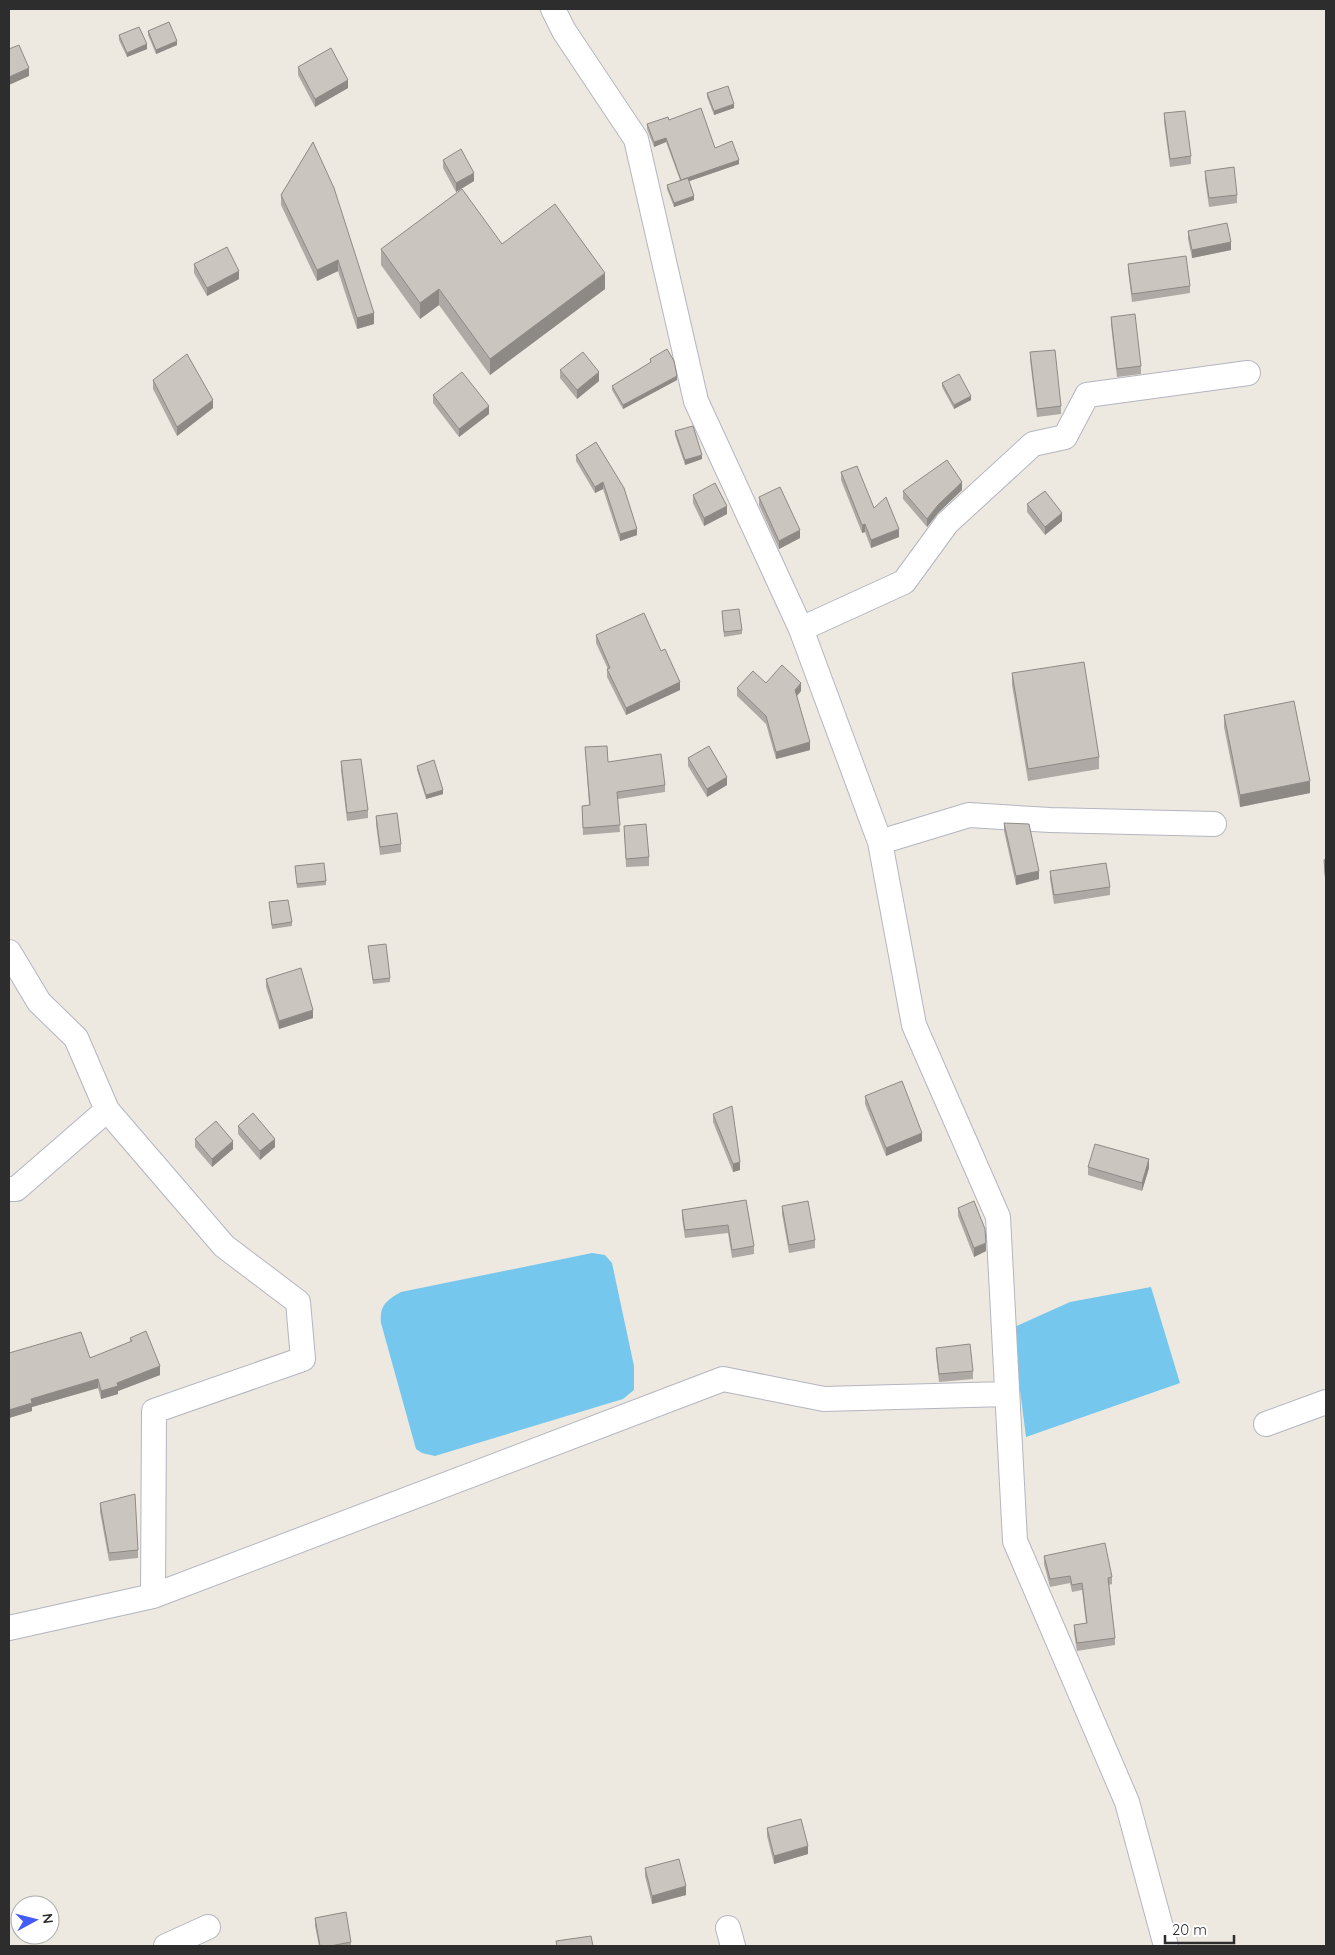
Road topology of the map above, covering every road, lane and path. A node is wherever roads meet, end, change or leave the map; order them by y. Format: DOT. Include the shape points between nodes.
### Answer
graph roads {
  1 [pos="553,9"];
  2 [pos="1248,373"];
  3 [pos="801,629"];
  4 [pos="1214,824"];
  5 [pos="880,842"];
  6 [pos="9,952"];
  7 [pos="107,1110"];
  8 [pos="9,1189"];
  9 [pos="1007,1394"];
  10 [pos="1326,1402"];
  11 [pos="1266,1424"];
  12 [pos="153,1596"];
  13 [pos="9,1628"];
  14 [pos="208,1927"];
  15 [pos="166,1946"];
  16 [pos="1166,1946"];
  1 -- 3 [label="street" via="564,31 636,139 696,401"];
  2 -- 3 [label="street" via="1087,395 1065,437 1033,444 947,523 904,582"];
  3 -- 5 [label="street"];
  4 -- 5 [label="street" via="968,815"];
  5 -- 9 [label="street" via="914,1025 998,1217"];
  6 -- 7 [label="street" via="39,1002 76,1038"];
  7 -- 8 [label="street" via="16,1189"];
  7 -- 12 [label="street" via="224,1246 298,1302 303,1359 154,1411"];
  9 -- 12 [label="street" via="824,1399 723,1379"];
  9 -- 16 [label="street" via="1015,1540 1127,1802"];
  10 -- 11 [label="street"];
  12 -- 13 [label="street"];
  14 -- 15 [label="street"];
}
